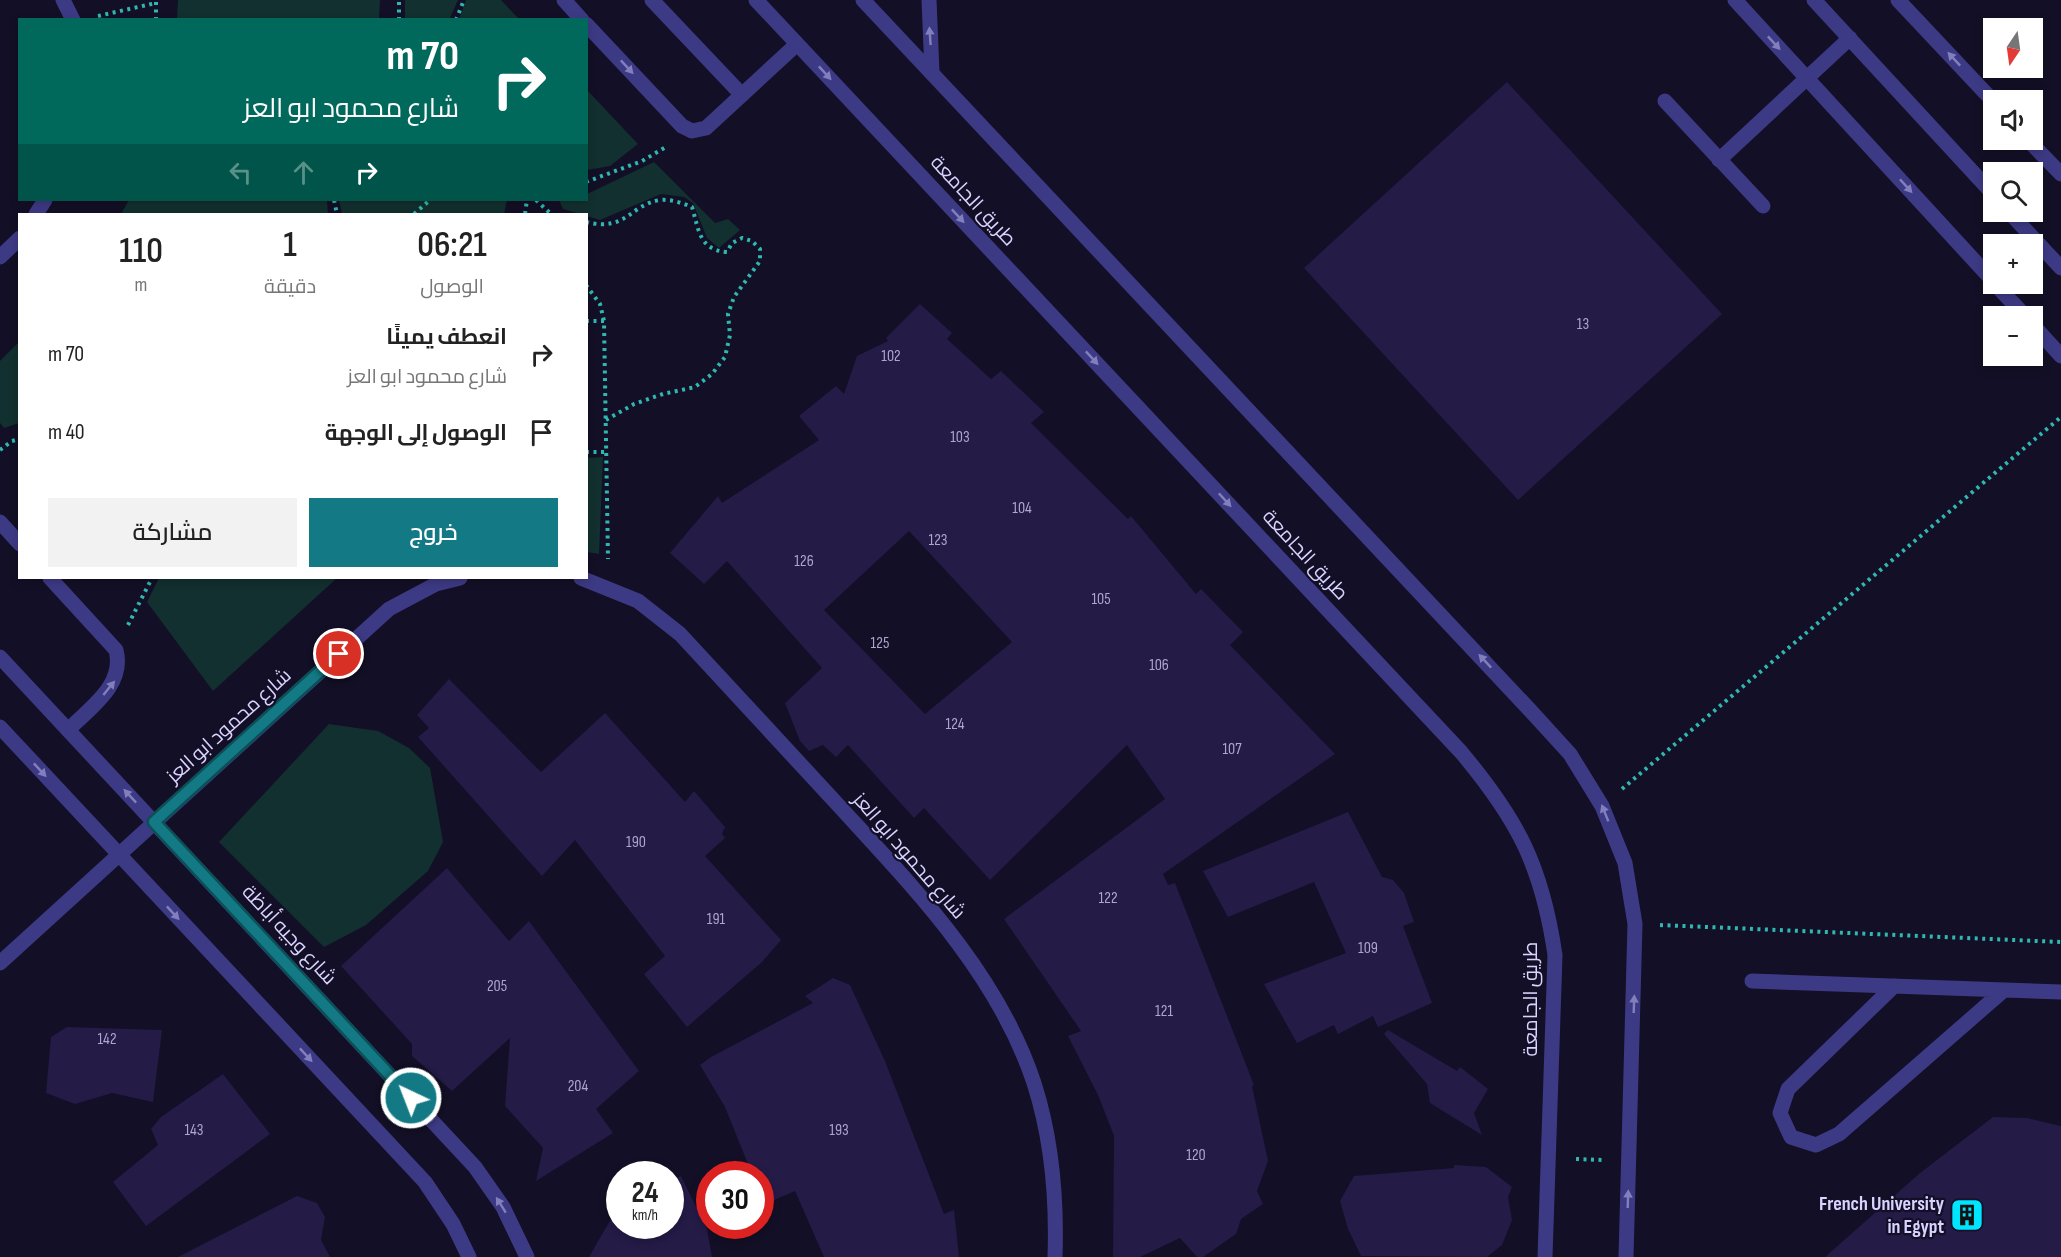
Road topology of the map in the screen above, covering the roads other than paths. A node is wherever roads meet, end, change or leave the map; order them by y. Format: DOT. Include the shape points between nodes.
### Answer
graph roads {
  1 [pos="63,0"];
  2 [pos="564,0"];
  3 [pos="652,0"];
  4 [pos="863,0"];
  5 [pos="929,0"];
  6 [pos="1734,0"];
  7 [pos="1814,0"];
  8 [pos="1898,0"];
  9 [pos="764,3"];
  10 [pos="72,18"];
  11 [pos="580,18"];
  12 [pos="588,26"];
  13 [pos="1850,39"];
  14 [pos="798,44"];
  15 [pos="932,72"];
  16 [pos="1807,78"];
  17 [pos="1983,90"];
  18 [pos="742,95"];
  19 [pos="1665,101"];
  20 [pos="2038,150"];
  21 [pos="1719,160"];
  22 [pos="2061,174"];
  23 [pos="1983,183"];
  24 [pos="1763,206"];
  25 [pos="2018,222"];
  26 [pos="18,240"];
  27 [pos="0,256"];
  28 [pos="2061,268"];
  29 [pos="1983,271"];
  30 [pos="2004,294"];
  31 [pos="2016,306"];
  32 [pos="2043,336"];
  33 [pos="2061,356"];
  34 [pos="0,522"];
  35 [pos="18,542"];
  36 [pos="51,579"];
  37 [pos="456,579"];
  38 [pos="584,579"];
  39 [pos="0,657"];
  40 [pos="0,727"];
  41 [pos="68,730"];
  42 [pos="154,822"];
  43 [pos="119,855"];
  44 [pos="0,963"];
  45 [pos="1752,981"];
  46 [pos="1894,986"];
  47 [pos="2004,990"];
  48 [pos="2061,993"];
  49 [pos="469,1257"];
  50 [pos="527,1257"];
  51 [pos="1055,1257"];
  52 [pos="1545,1257"];
  53 [pos="1626,1257"];
  1 -- 10 [label="street"];
  2 -- 11 [label="street"];
  3 -- 18 [label="street"];
  4 -- 15 [label="street"];
  15 -- 5 [label="street, one-way"];
  6 -- 16 [label="street, one-way"];
  7 -- 13 [label="street"];
  17 -- 8 [label="street, one-way"];
  9 -- 14 [label="street, طريق الجامعة"];
  12 -- 18 [label="street, one-way" via="682,126 692,131 706,128"];
  13 -- 16 [label="street"];
  13 -- 23 [label="street"];
  14 -- 18 [label="street"];
  14 -- 52 [label="street, طريق الجامعة, one-way" via="1453,744 1495,793 1518,829 1537,870 1549,911 1555,955"];
  53 -- 15 [label="street, one-way" via="1635,924 1624,863 1602,806 1570,754 1535,715"];
  16 -- 21 [label="street"];
  16 -- 29 [label="street, one-way"];
  19 -- 21 [label="street"];
  20 -- 22 [label="street"];
  21 -- 24 [label="street"];
  25 -- 28 [label="street"];
  26 -- 27 [label="street"];
  30 -- 31 [label="street"];
  32 -- 33 [label="street"];
  34 -- 35 [label="street"];
  41 -- 36 [label="street, one-way" via="111,687 119,663 116,650"];
  37 -- 42 [label="street, شارع محمود ابو العز" via="436,584 389,609"];
  38 -- 51 [label="street, شارع محمود ابو العز" via="638,601 680,634 921,896 987,985 1034,1082 1055,1187"];
  39 -- 41 [label="street, شارع وجيه أباظة"];
  40 -- 43 [label="street, one-way"];
  42 -- 41 [label="street, شارع وجيه أباظة, one-way"];
  42 -- 43 [label="street, شارع محمود ابو العز"];
  50 -- 42 [label="street, شارع وجيه أباظة, one-way" via="503,1207 475,1167"];
  43 -- 44 [label="street, شارع محمود ابو العز"];
  43 -- 49 [label="street, one-way" via="425,1182"];
  45 -- 46 [label="street"];
  46 -- 47 [label="street"];
  46 -- 47 [label="street" via="1788,1089 1780,1113 1791,1137 1816,1145 1839,1134"];
  47 -- 48 [label="street"];
}
